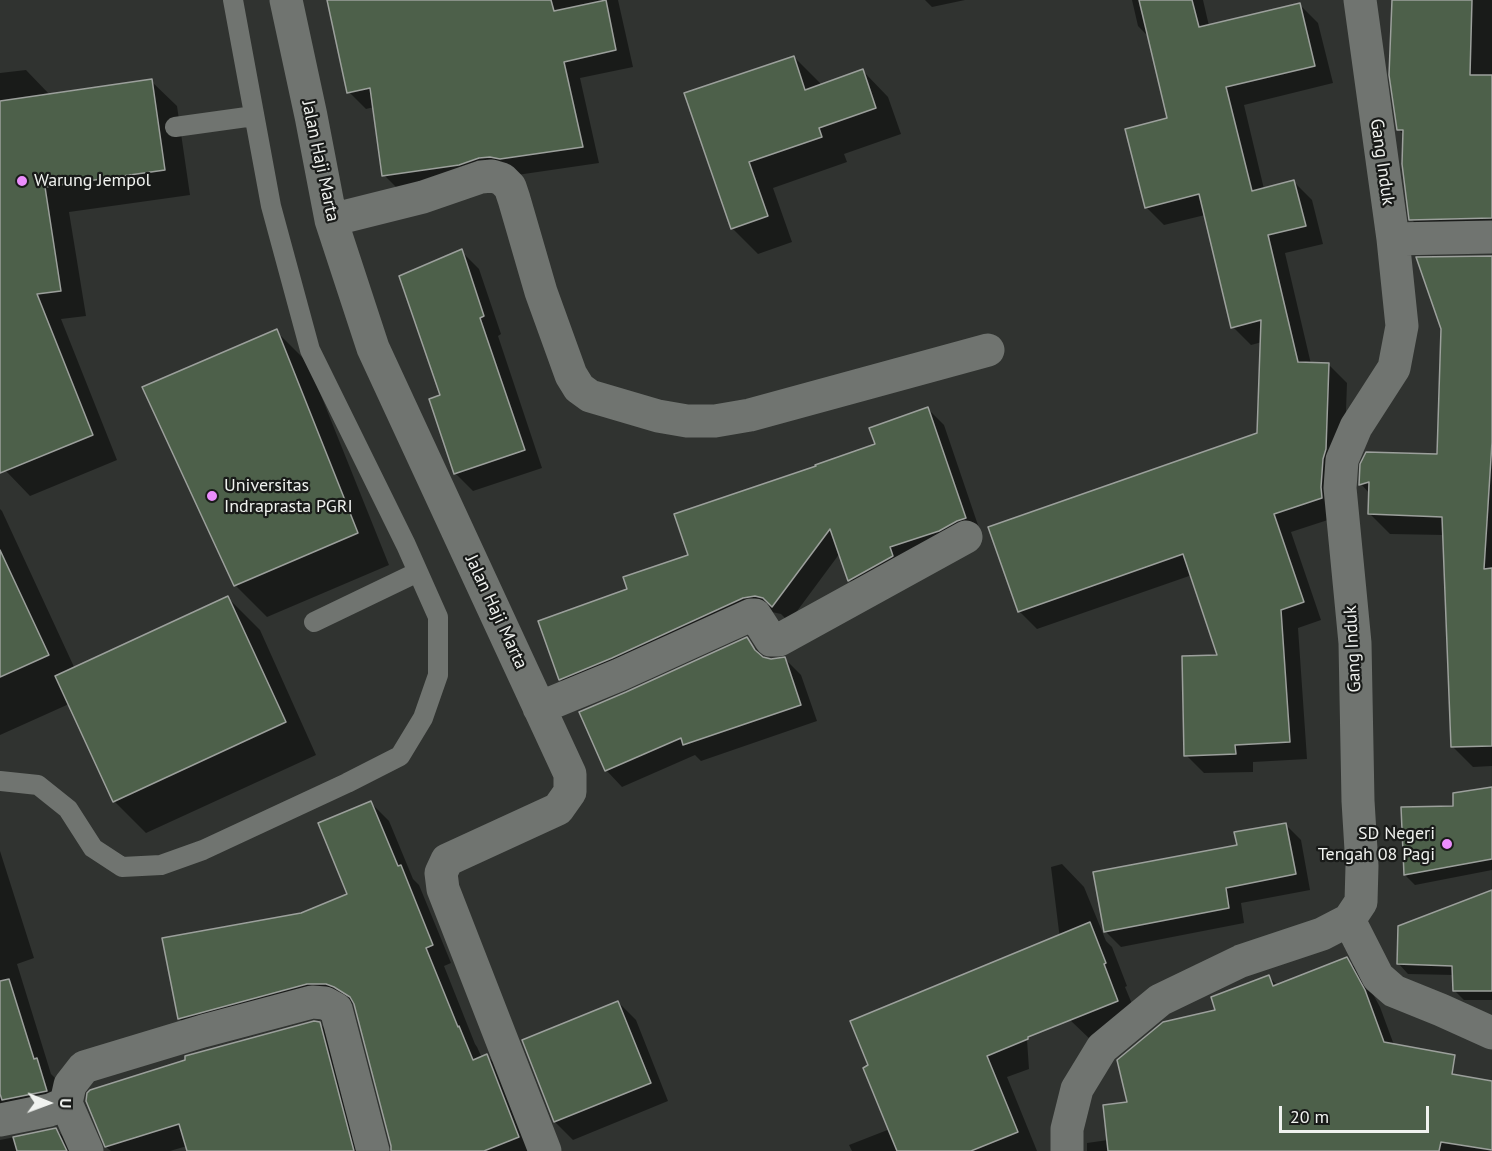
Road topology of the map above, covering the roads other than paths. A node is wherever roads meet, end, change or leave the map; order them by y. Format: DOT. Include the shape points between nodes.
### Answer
graph roads {
  1 [pos="233,0"];
  2 [pos="286,0"];
  3 [pos="1360,0"];
  4 [pos="254,116"];
  5 [pos="175,127"];
  6 [pos="331,220"];
  7 [pos="1492,237"];
  8 [pos="1393,238"];
  9 [pos="988,350"];
  10 [pos="966,537"];
  11 [pos="418,572"];
  12 [pos="314,622"];
  13 [pos="539,708"];
  14 [pos="0,781"];
  15 [pos="1349,920"];
  16 [pos="1492,1033"];
  17 [pos="66,1102"];
  18 [pos="0,1120"];
  19 [pos="87,1151"];
  20 [pos="373,1151"];
  21 [pos="545,1151"];
  22 [pos="1067,1151"];
  1 -- 4 [label="lane"];
  2 -- 6 [label="street, Jalan Haji Marta"];
  3 -- 8 [label="street, Gang Induk"];
  4 -- 5 [label="lane"];
  4 -- 11 [label="lane" via="271,207 310,350"];
  6 -- 9 [label="street" via="423,197 481,177 502,179 510,188 541,292 579,388 609,402 687,421 750,416"];
  6 -- 13 [label="street, Jalan Haji Marta" via="372,348"];
  7 -- 8 [label="street"];
  8 -- 15 [label="street, Gang Induk" via="1402,326 1394,368 1356,427 1342,460 1340,479 1355,643 1362,866 1360,902"];
  10 -- 13 [label="street" via="779,640 771,640 755,615 751,615"];
  11 -- 12 [label="lane"];
  11 -- 14 [label="lane" via="438,616 438,675 423,718 400,756 347,783 203,850 161,865 122,867 93,848 68,809 38,785"];
  13 -- 21 [label="street, Jalan Haji Marta" via="570,774 570,792 558,809 447,860 441,873 443,889"];
  15 -- 16 [label="street" via="1378,977 1394,991"];
  15 -- 22 [label="street" via="1322,934 1241,960 1160,1000 1102,1048 1077,1089 1067,1129"];
  17 -- 18 [label="street" via="50,1110"];
  17 -- 19 [label="street"];
  17 -- 20 [label="street" via="70,1085 84,1067 312,1002 325,1003 336,1009"];
}
